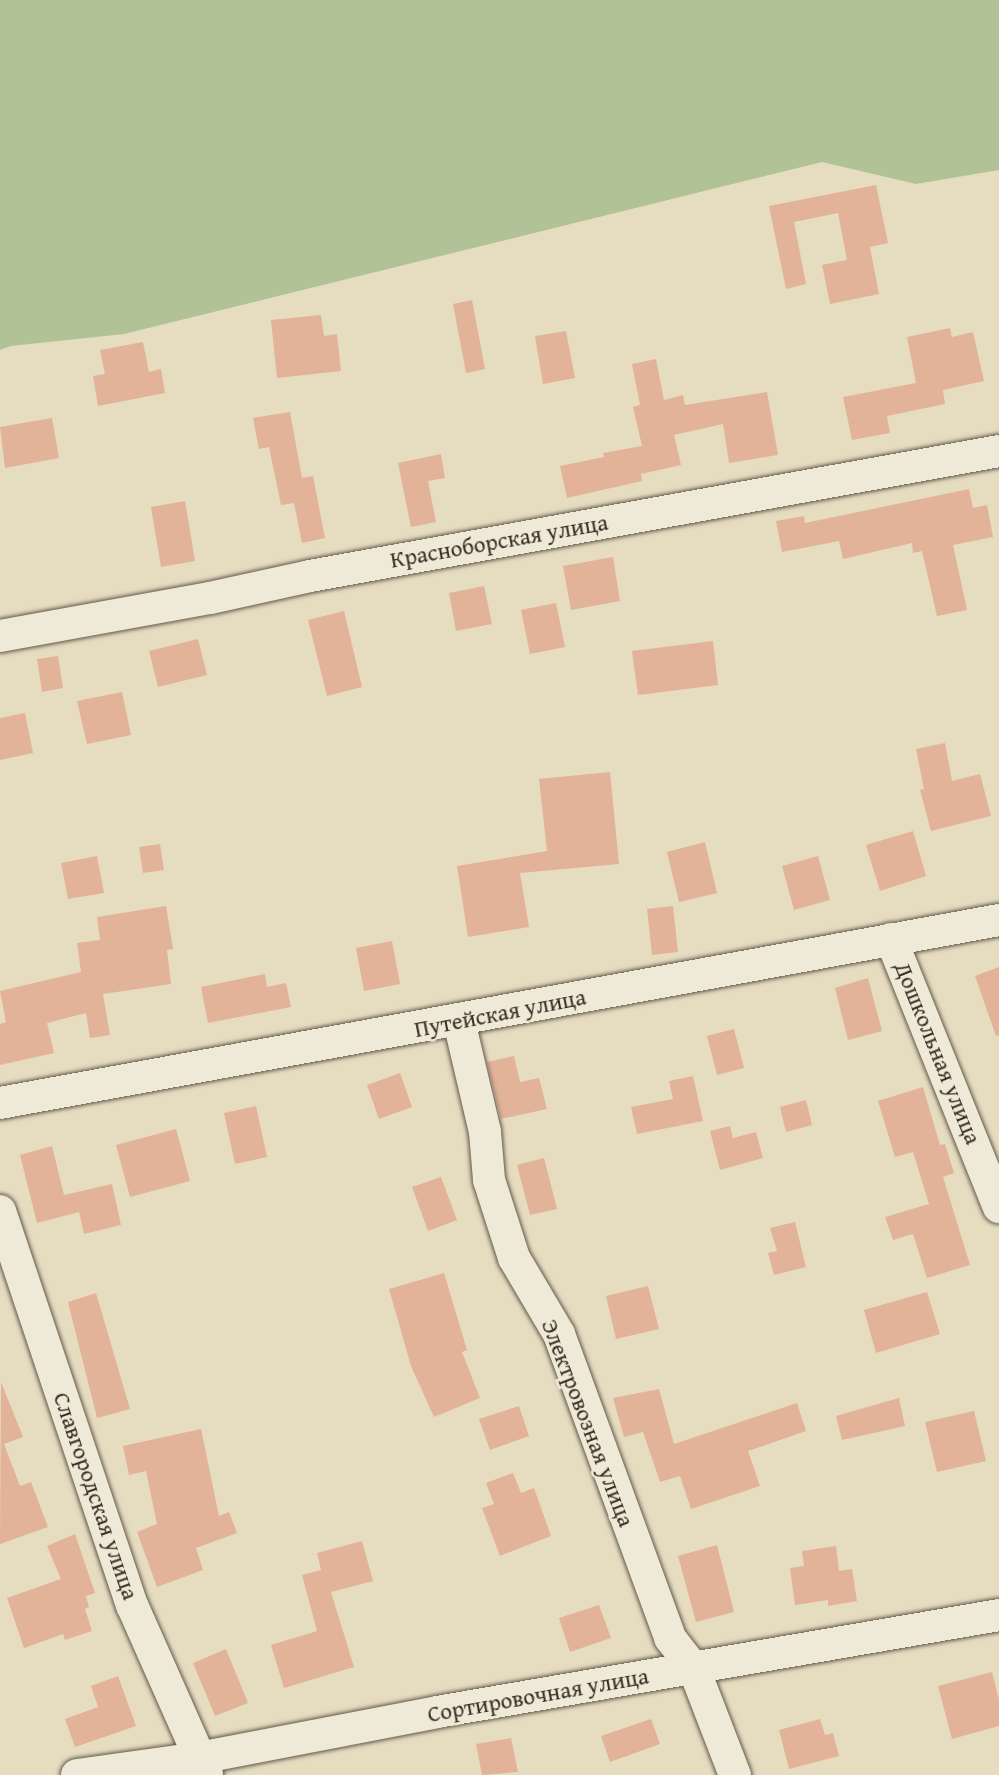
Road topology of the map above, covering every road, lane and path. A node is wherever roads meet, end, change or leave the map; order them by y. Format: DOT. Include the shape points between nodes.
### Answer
graph roads {
  1 [pos="999,451"];
  2 [pos="0,636"];
  3 [pos="999,920"];
  4 [pos="891,939"];
  5 [pos="458,1021"];
  6 [pos="0,1103"];
  7 [pos="999,1207"];
  8 [pos="0,1211"];
  9 [pos="999,1615"];
  10 [pos="694,1669"];
  11 [pos="203,1766"];
  12 [pos="77,1775"];
  13 [pos="735,1775"];
  1 -- 2 [label="street, Красноборская улица"];
  3 -- 4 [label="street, Путейская улица"];
  4 -- 5 [label="street, Путейская улица"];
  4 -- 7 [label="street, Дошкольная улица"];
  5 -- 6 [label="street, Путейская улица"];
  5 -- 10 [label="street, Электровозная улица" via="485,1132 489,1180 514,1258 559,1334 670,1638"];
  8 -- 11 [label="street, Славгородская улица" via="132,1605"];
  9 -- 10 [label="street, Сортировочная улица"];
  10 -- 11 [label="street, Сортировочная улица" via="437,1712"];
  10 -- 13 [label="street, Электровозная улица"];
  11 -- 12 [label="street, Сортировочная улица"];
}
